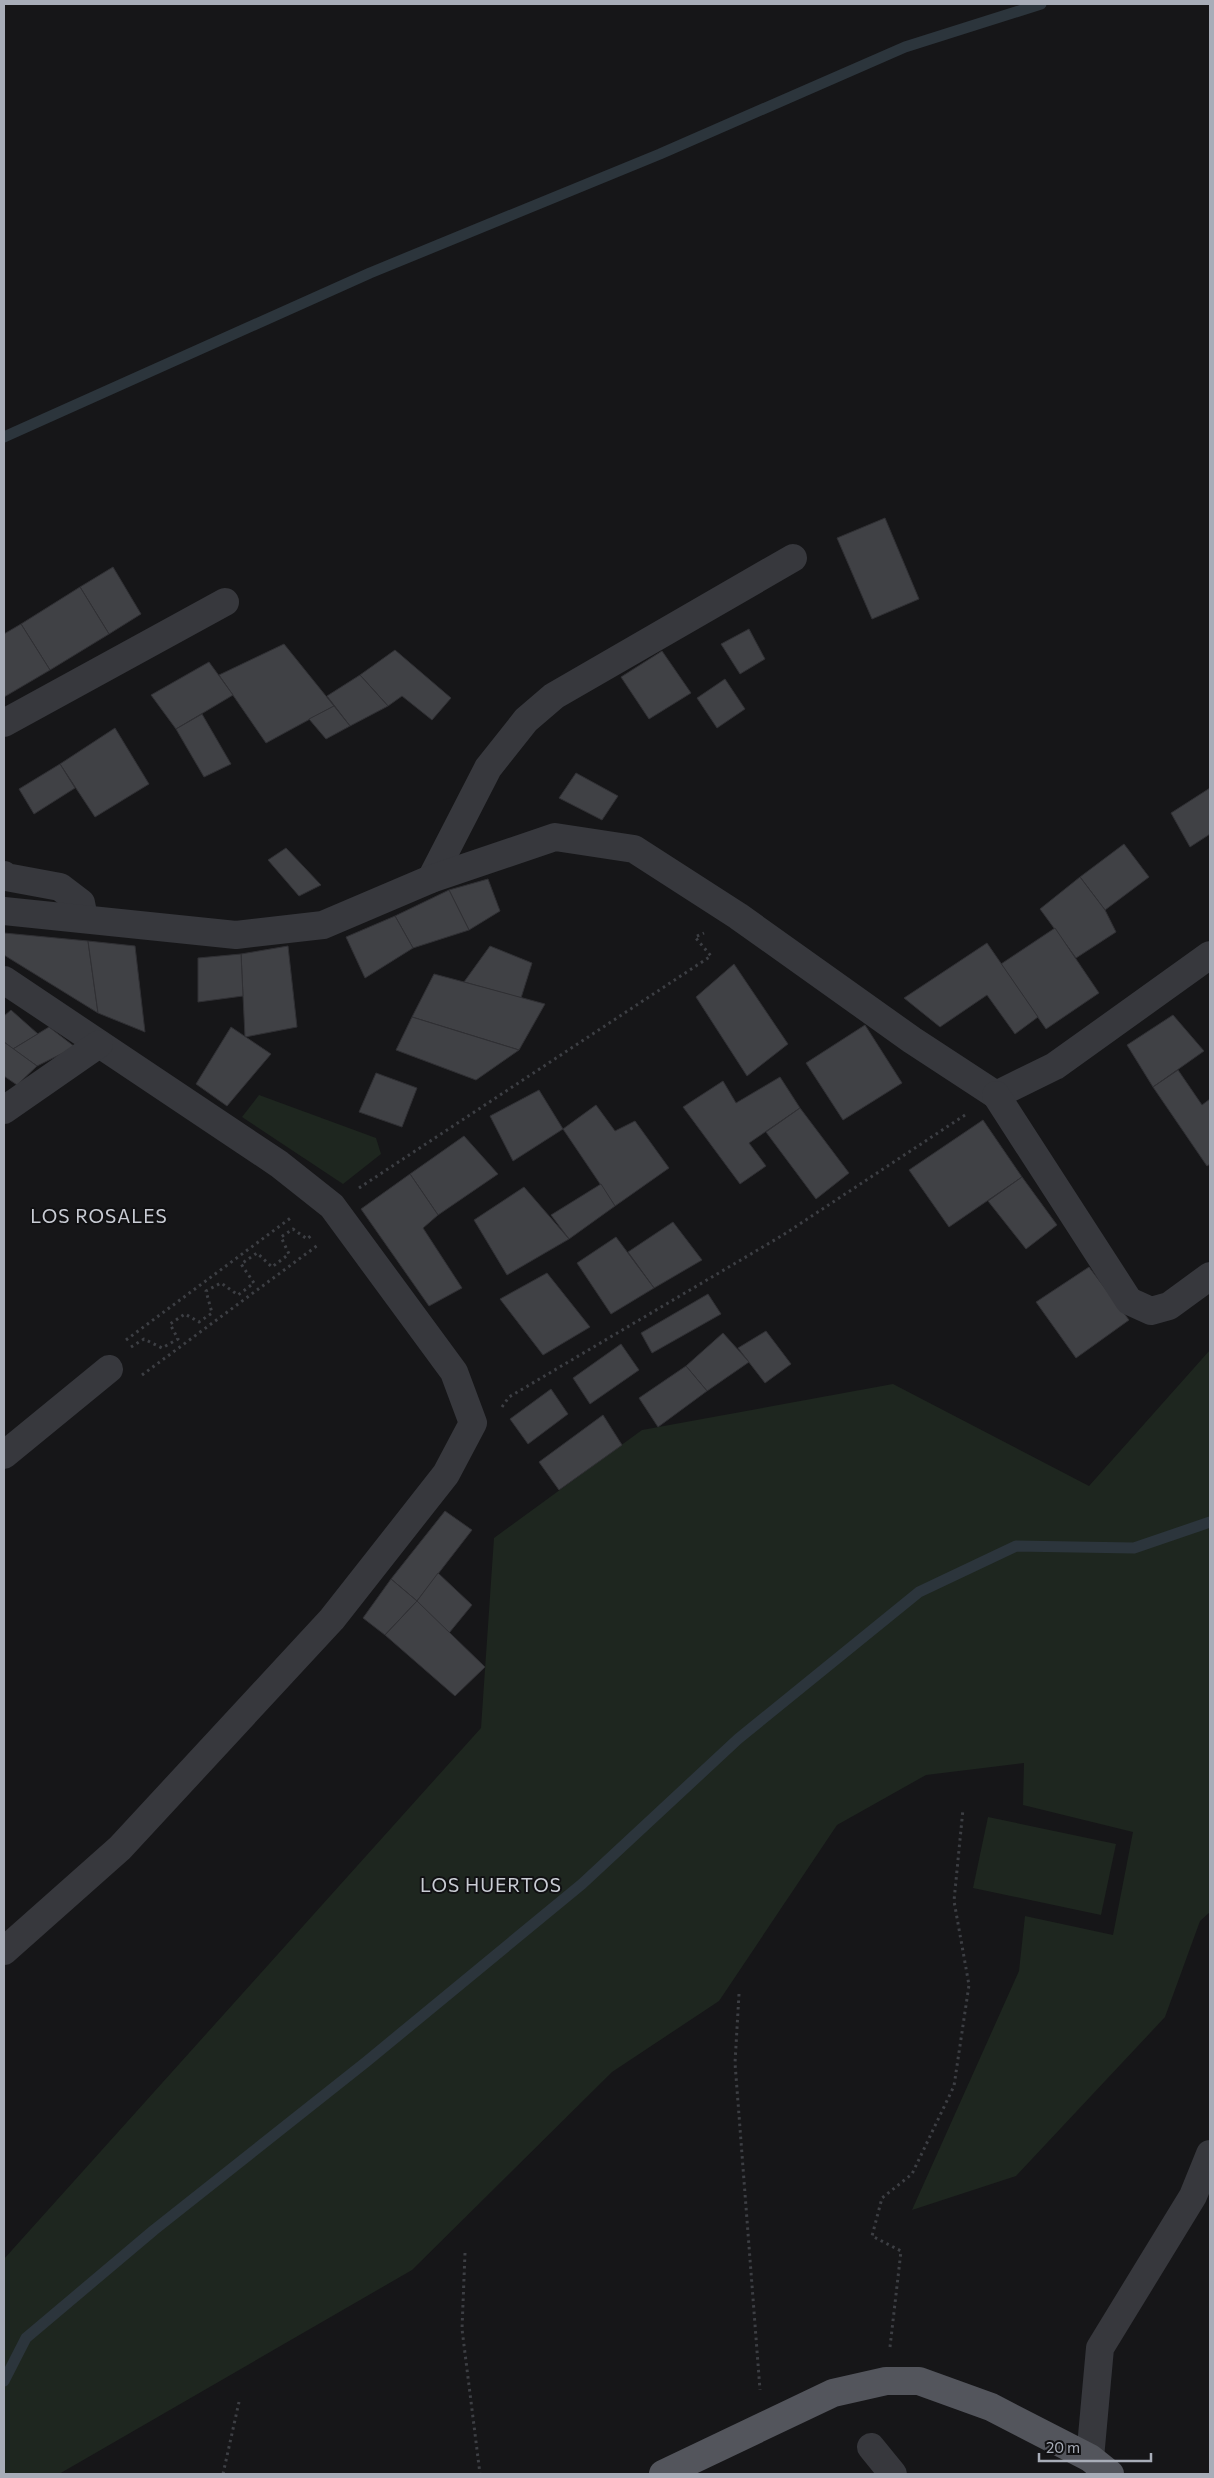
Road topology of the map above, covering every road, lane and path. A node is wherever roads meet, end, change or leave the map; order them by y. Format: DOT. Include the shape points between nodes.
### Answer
graph roads {
  1 [pos="793,558"];
  2 [pos="225,602"];
  3 [pos="4,723"];
  4 [pos="4,875"];
  5 [pos="431,879"];
  6 [pos="4,911"];
  7 [pos="738,916"];
  8 [pos="84,918"];
  9 [pos="1210,955"];
  10 [pos="4,980"];
  11 [pos="99,1044"];
  12 [pos="996,1095"];
  13 [pos="4,1110"];
  14 [pos="332,1209"];
  15 [pos="1210,1276"];
  16 [pos="109,1369"];
  17 [pos="473,1423"];
  18 [pos="4,1455"];
  19 [pos="963,1809"];
  20 [pos="4,1951"];
  21 [pos="739,1994"];
  22 [pos="1210,2154"];
  23 [pos="465,2253"];
  24 [pos="886,2380"];
  25 [pos="239,2402"];
  26 [pos="763,2425"];
  27 [pos="871,2447"];
  28 [pos="1100,2466"];
  29 [pos="223,2474"];
  30 [pos="480,2474"];
  31 [pos="663,2474"];
  32 [pos="894,2474"];
  1 -- 5 [label="street" via="554,696 526,720 488,768"];
  2 -- 3 [label="street"];
  4 -- 8 [label="street" via="60,887 81,903"];
  5 -- 7 [label="street" via="556,837 634,848"];
  5 -- 8 [label="street" via="323,924 236,935"];
  6 -- 8 [label="street"];
  7 -- 12 [label="street" via="912,1040"];
  7 -- 14 [label="path" via="695,937 711,956"];
  9 -- 12 [label="street" via="1055,1066"];
  10 -- 11 [label="street"];
  11 -- 13 [label="street"];
  11 -- 14 [label="street" via="279,1164"];
  12 -- 15 [label="street" via="1128,1302 1151,1311 1169,1306"];
  12 -- 17 [label="path" via="783,1235 509,1397 495,1419"];
  14 -- 16 [label="path" via="109,1352"];
  14 -- 16 [label="path" via="133,1381"];
  14 -- 16 [label="path" via="312,1222 318,1230 307,1238 293,1229 281,1237 289,1254 272,1267 257,1253 242,1264 254,1283 238,1295 221,1283 206,1292 212,1313 199,1322 185,1314 170,1324 178,1340 162,1348 144,1339 128,1348 139,1365"];
  14 -- 17 [label="street" via="454,1372"];
  16 -- 18 [label="street"];
  17 -- 20 [label="street" via="446,1474 332,1619 120,1848"];
  19 -- 24 [label="path" via="954,1901 969,1985 954,2086 912,2174 882,2198 872,2236 900,2251"];
  21 -- 26 [label="path" via="735,2063"];
  22 -- 28 [label="street" via="1193,2196 1100,2348"];
  23 -- 30 [label="path" via="462,2330"];
  24 -- 26 [label="main road" via="834,2393"];
  24 -- 28 [label="main road" via="919,2380 991,2407"];
  25 -- 29 [label="path"];
  26 -- 31 [label="main road"];
  27 -- 32 [label="street"];
}
